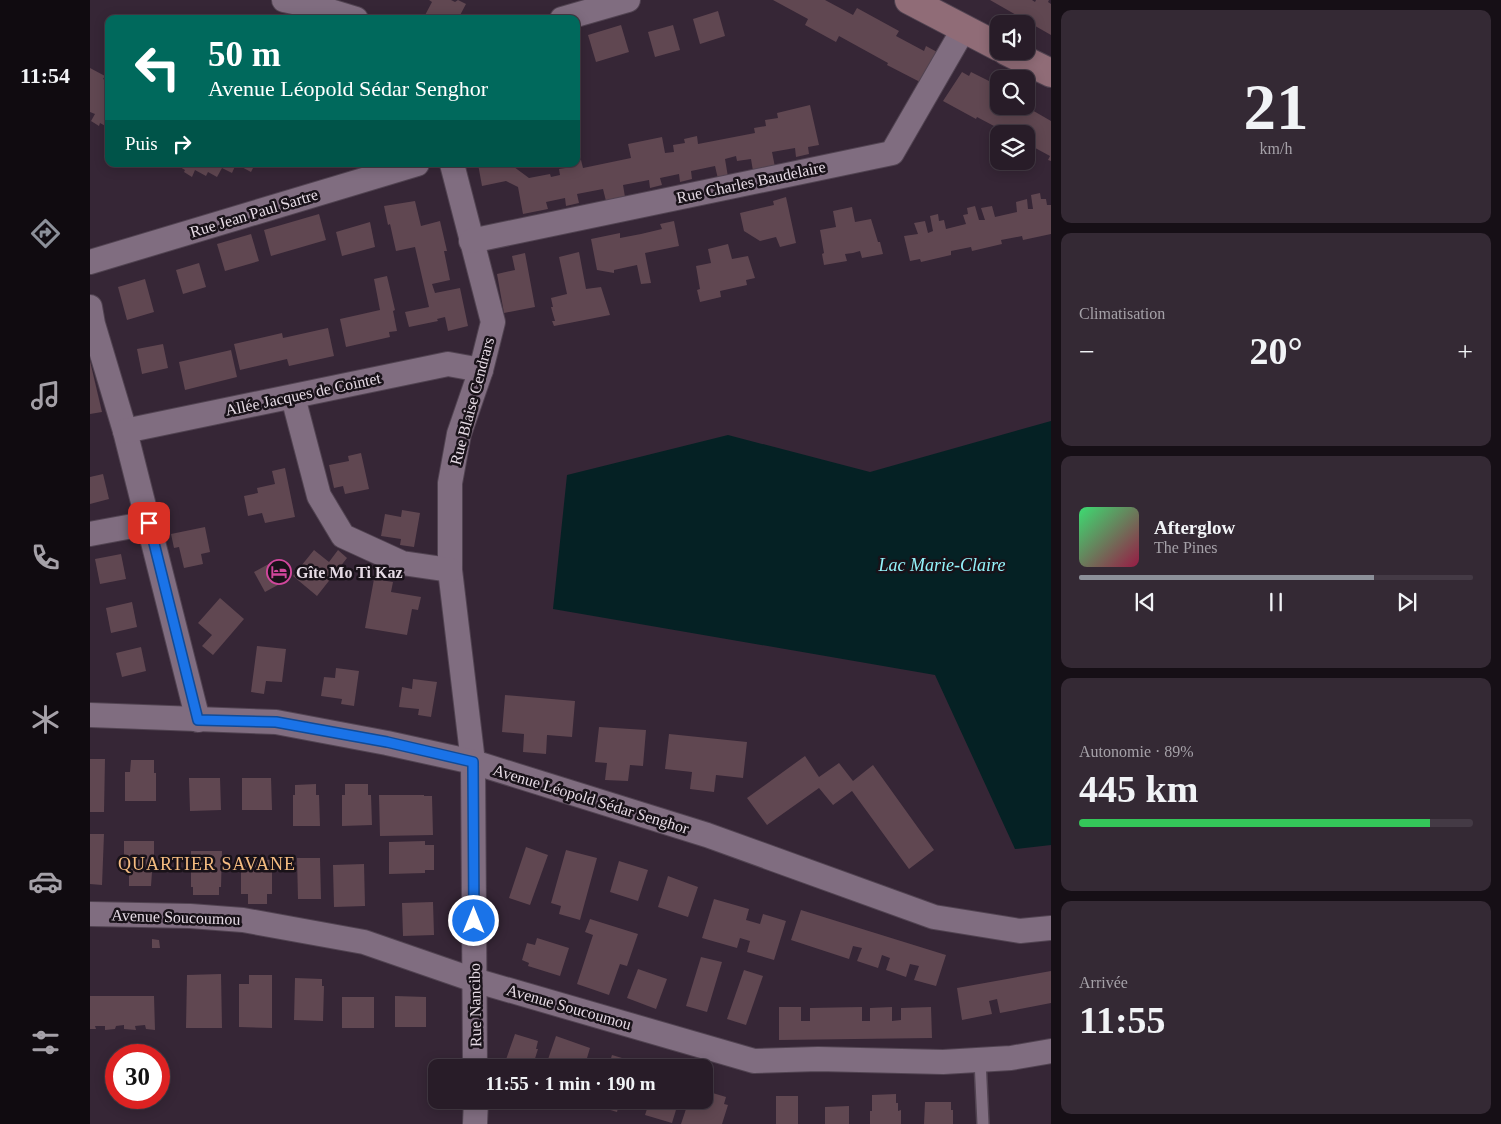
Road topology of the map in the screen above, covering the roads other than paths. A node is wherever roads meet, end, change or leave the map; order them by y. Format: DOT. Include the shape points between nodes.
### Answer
graph roads {
  1 [pos="284,0"];
  2 [pos="628,0"];
  3 [pos="909,0"];
  4 [pos="343,15"];
  5 [pos="576,15"];
  6 [pos="963,30"];
  7 [pos="990,43"];
  8 [pos="1024,60"];
  9 [pos="1051,74"];
  10 [pos="407,167"];
  11 [pos="453,167"];
  12 [pos="471,241"];
  13 [pos="90,262"];
  14 [pos="91,319"];
  15 [pos="481,370"];
  16 [pos="293,397"];
  17 [pos="125,431"];
  18 [pos="149,523"];
  19 [pos="90,534"];
  20 [pos="450,570"];
  21 [pos="90,715"];
  22 [pos="198,720"];
  23 [pos="473,762"];
  24 [pos="90,914"];
  25 [pos="1051,928"];
  26 [pos="474,980"];
  27 [pos="1051,1051"];
  28 [pos="475,1059"];
  29 [pos="980,1060"];
  30 [pos="476,1109"];
  31 [pos="475,1124"];
  32 [pos="983,1124"];
  1 -- 4 [label="street"];
  2 -- 5 [label="street"];
  3 -- 6 [label="street"];
  6 -- 7 [label="street"];
  6 -- 12 [label="street, Rue Charles Baudelaire" via="892,153"];
  8 -- 9 [label="street"];
  10 -- 13 [label="street, Rue Jean Paul Sartre"];
  11 -- 12 [label="street, Rue Blaise Cendrars"];
  12 -- 15 [label="street, Rue Blaise Cendrars" via="493,322"];
  14 -- 17 [label="street"];
  15 -- 16 [label="street, Allée Jacques de Cointet" via="448,364"];
  15 -- 20 [label="street, Rue Blaise Cendrars" via="459,434 450,483"];
  16 -- 17 [label="street, Allée Jacques de Cointet"];
  16 -- 20 [label="street" via="319,496 343,536 402,563"];
  17 -- 18 [label="street"];
  18 -- 19 [label="street"];
  18 -- 22 [label="street"];
  20 -- 23 [label="street, Rue Blaise Cendrars"];
  21 -- 22 [label="street, Avenue Léopold Sédar Senghor"];
  22 -- 23 [label="street, Avenue Léopold Sédar Senghor" via="276,722"];
  23 -- 25 [label="street, Avenue Léopold Sédar Senghor" via="707,835 934,917 1020,930"];
  23 -- 26 [label="street, Rue Nancibo"];
  24 -- 26 [label="street, Avenue Soucoumou" via="243,920 364,942"];
  26 -- 28 [label="street, Rue Nancibo"];
  26 -- 29 [label="street, Avenue Soucoumou" via="754,1061"];
  27 -- 29 [label="street, Avenue Soucoumou"];
  29 -- 32 [label="lane"];
  30 -- 31 [label="street"];
}
